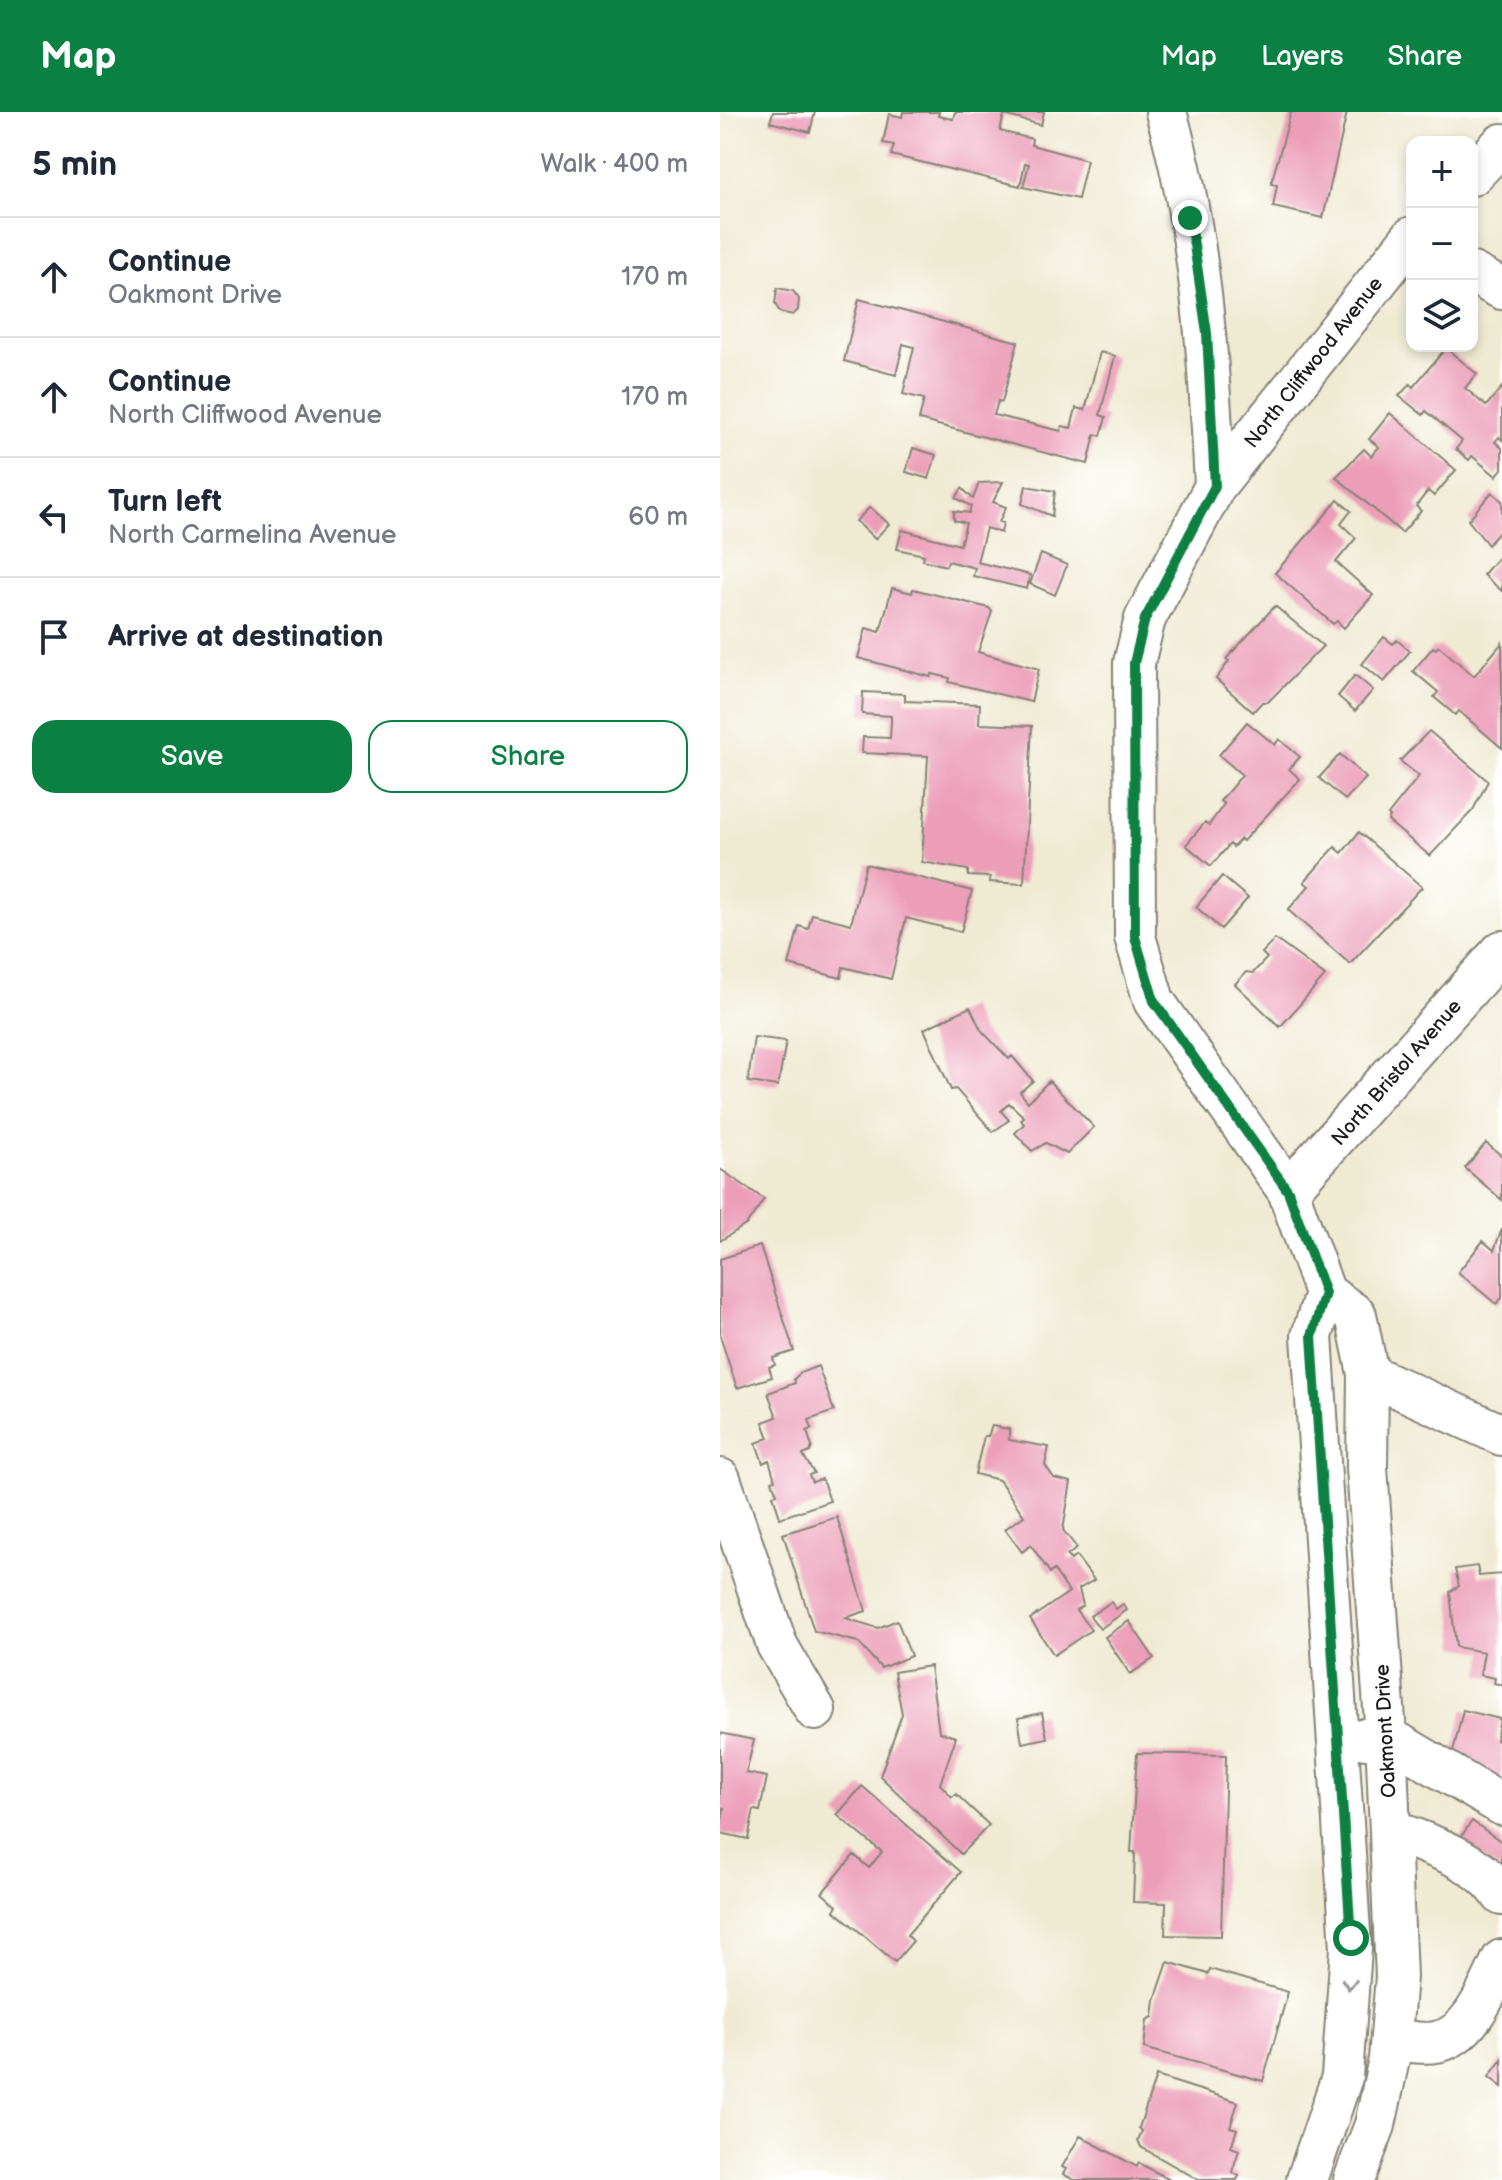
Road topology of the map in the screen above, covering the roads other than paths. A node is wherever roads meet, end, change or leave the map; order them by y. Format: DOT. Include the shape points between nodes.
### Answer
graph roads {
  1 [pos="1166,112"];
  2 [pos="1502,144"];
  3 [pos="1478,169"];
  4 [pos="1406,245"];
  5 [pos="1478,276"];
  6 [pos="1502,289"];
  7 [pos="1215,486"];
  8 [pos="1502,951"];
  9 [pos="1288,1191"];
  10 [pos="1325,1293"];
  11 [pos="1368,1374"];
  12 [pos="1502,1435"];
  13 [pos="720,1479"];
  14 [pos="815,1710"];
  15 [pos="1386,1736"];
  16 [pos="1338,1744"];
  17 [pos="1502,1805"];
  18 [pos="1390,1830"];
  19 [pos="1502,1895"];
  20 [pos="1351,1938"];
  21 [pos="1394,1939"];
  22 [pos="1502,1960"];
  23 [pos="1391,2040"];
  24 [pos="1342,2077"];
  25 [pos="1383,2088"];
  26 [pos="1307,2180"];
  27 [pos="1354,2180"];
  1 -- 7 [label="street" via="1185,188 1207,333"];
  2 -- 3 [label="street"];
  4 -- 7 [label="street, North Cliffwood Avenue"];
  5 -- 6 [label="street"];
  7 -- 9 [label="street, North Cliffwood Avenue" via="1145,619 1134,663 1135,937 1154,1001"];
  8 -- 9 [label="street, North Bristol Avenue"];
  9 -- 10 [label="street"];
  10 -- 11 [label="street, Oakmont Drive" via="1356,1315"];
  10 -- 16 [label="street" via="1312,1336"];
  11 -- 12 [label="street"];
  11 -- 15 [label="street, Oakmont Drive" via="1367,1468"];
  13 -- 14 [label="street" via="777,1645"];
  15 -- 16 [label="street"];
  15 -- 17 [label="street"];
  15 -- 18 [label="street, Oakmont Drive"];
  16 -- 20 [label="street"];
  18 -- 19 [label="street" via="1437,1847 1485,1875"];
  18 -- 21 [label="street, Oakmont Drive"];
  20 -- 21 [label="street"];
  20 -- 24 [label="street, one-way"];
  21 -- 23 [label="street, Oakmont Drive"];
  22 -- 23 [label="street" via="1463,2028 1436,2043"];
  23 -- 25 [label="street, Oakmont Drive"];
  24 -- 25 [label="street"];
  24 -- 26 [label="street"];
  25 -- 27 [label="street, Oakmont Drive"];
}
